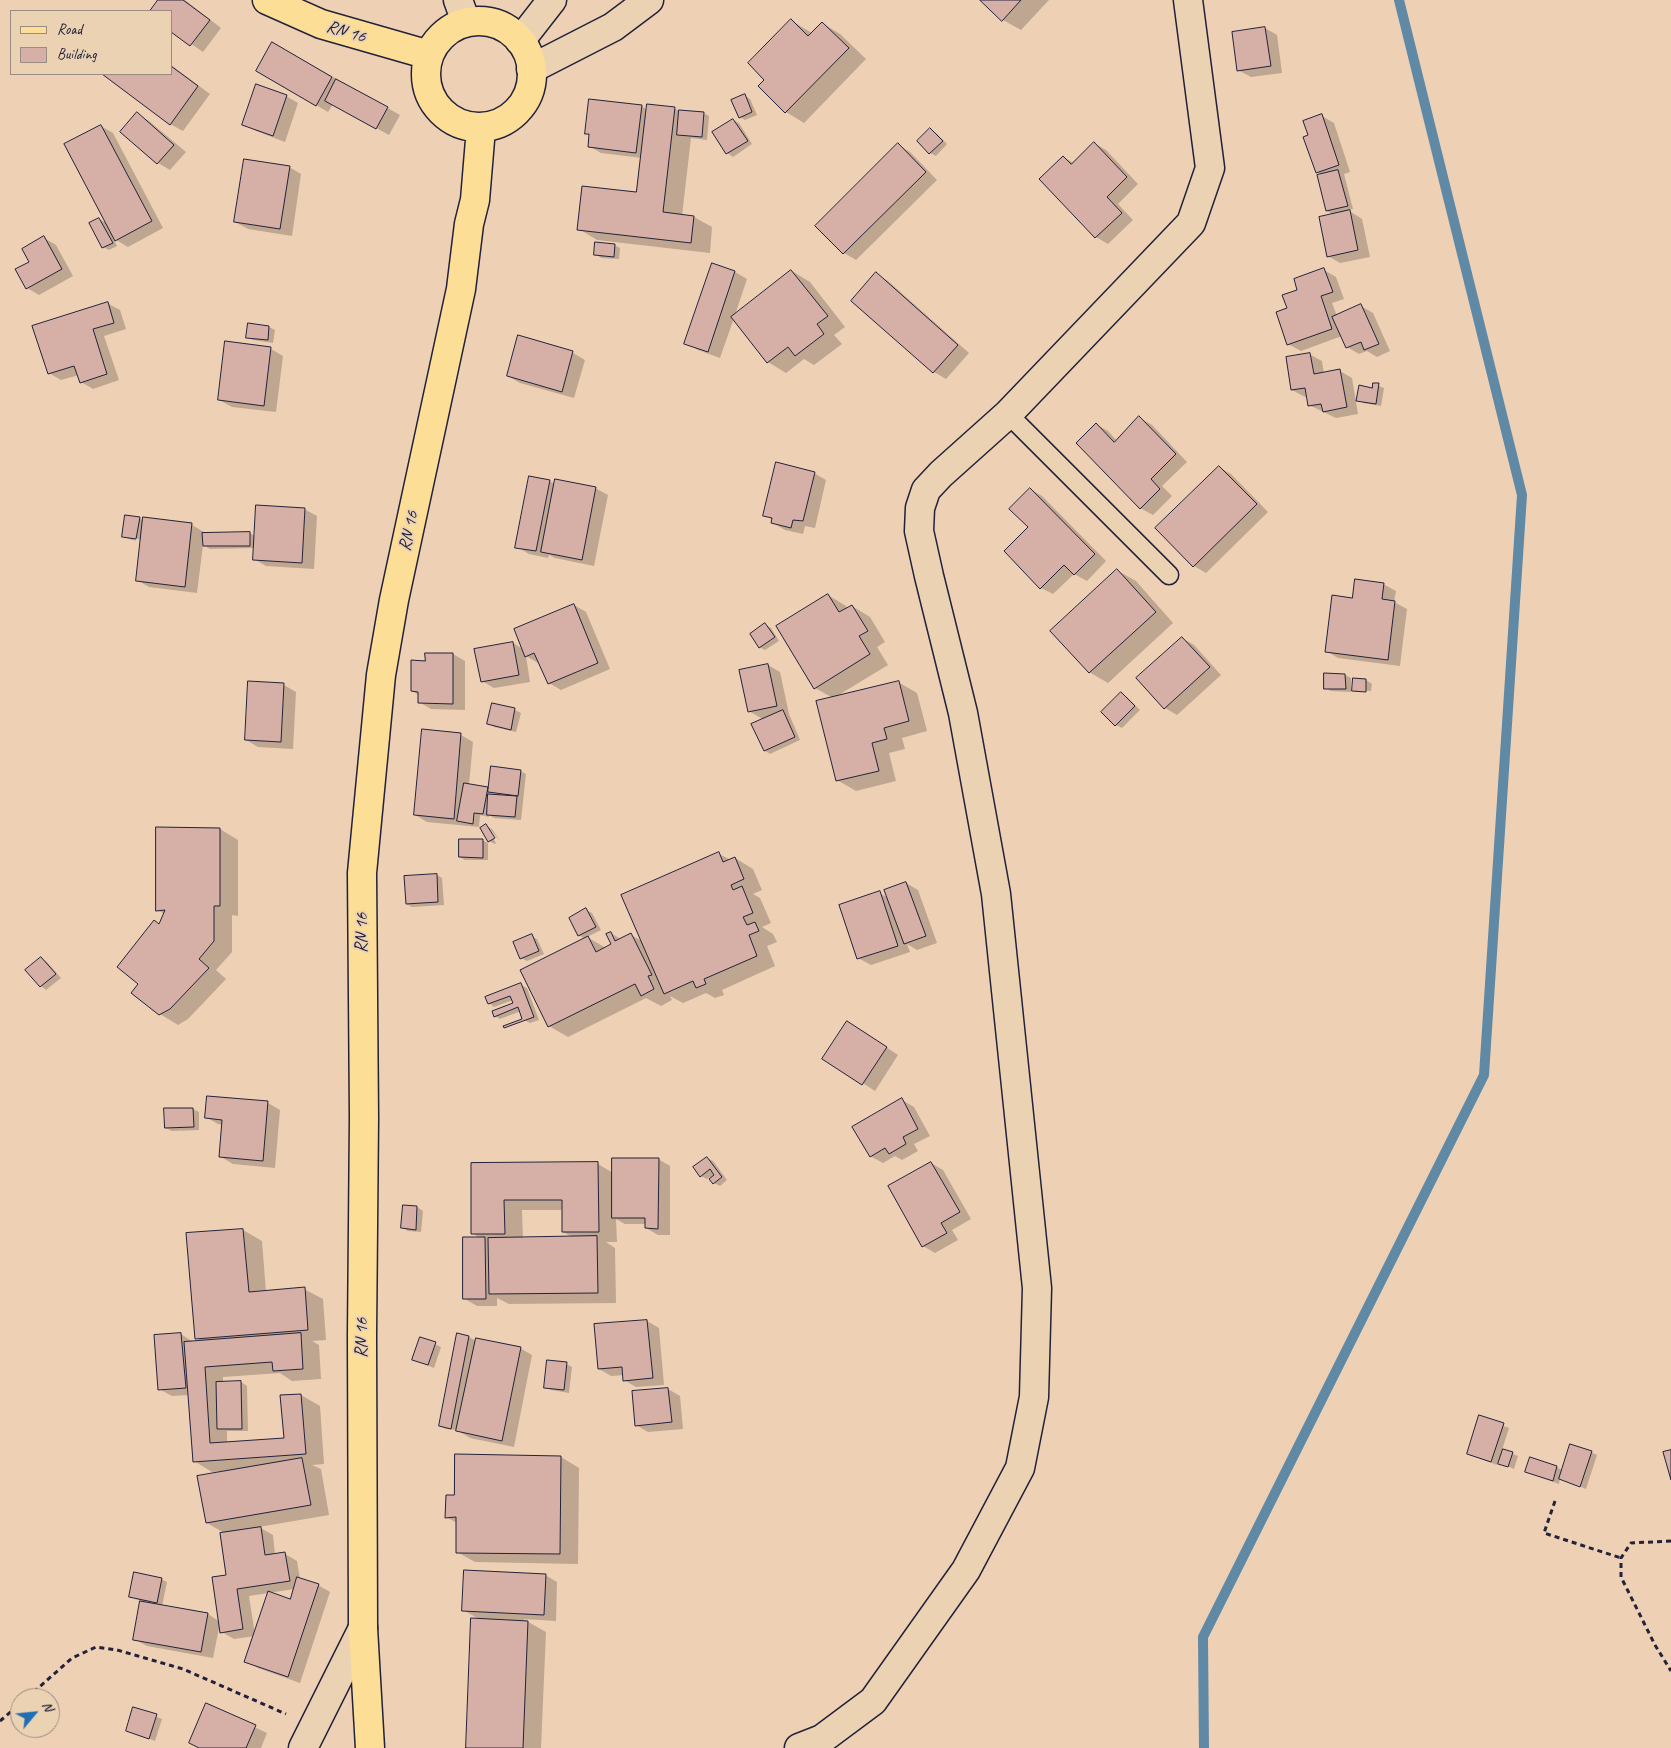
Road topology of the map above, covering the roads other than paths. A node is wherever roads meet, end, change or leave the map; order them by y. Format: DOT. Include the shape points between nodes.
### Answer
graph roads {
  1 [pos="267,0"];
  2 [pos="552,0"];
  3 [pos="649,0"];
  4 [pos="1188,0"];
  5 [pos="462,11"];
  6 [pos="520,41"];
  7 [pos="429,55"];
  8 [pos="531,69"];
  9 [pos="481,128"];
  10 [pos="1008,414"];
  11 [pos="1169,575"];
  12 [pos="363,1628"];
  13 [pos="309,1737"];
  14 [pos="370,1748"];
  15 [pos="799,1748"];
  1 -- 7 [label="main road, RN 16 / RN 16" via="321,24"];
  2 -- 6 [label="street"];
  3 -- 8 [label="street" via="613,27"];
  4 -- 10 [label="street" via="1210,168 1191,223"];
  5 -- 6 [label="main road" via="481,21 496,24"];
  5 -- 7 [label="main road" via="451,29 437,40"];
  6 -- 8 [label="main road" via="528,54"];
  7 -- 9 [label="main road" via="426,72 428,90 436,105 448,118 464,126"];
  8 -- 9 [label="main road" via="530,86 524,102 513,115 498,124"];
  9 -- 12 [label="main road, RN 16 / RN 16" via="462,289 394,600 381,676 362,873"];
  10 -- 11 [label="lane"];
  10 -- 15 [label="street" via="926,490 920,508 919,530 963,713 996,894 1037,1288 1034,1397 1020,1468 966,1570 873,1701 822,1739"];
  12 -- 13 [label="street"];
  12 -- 14 [label="main road, RN 16 / RN 16"];
}
